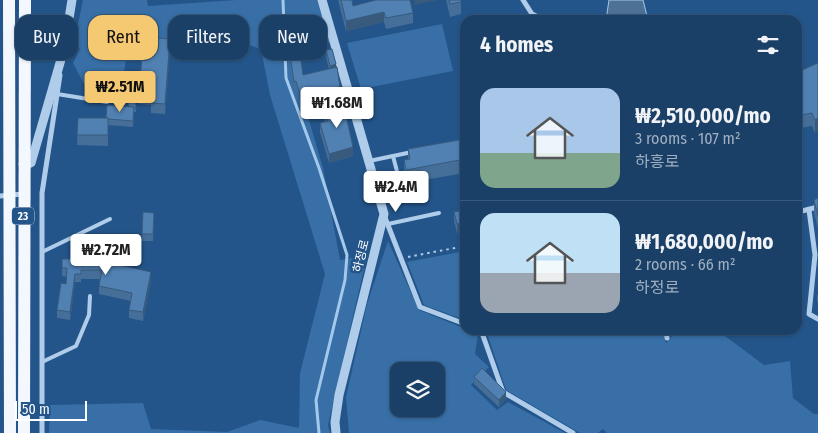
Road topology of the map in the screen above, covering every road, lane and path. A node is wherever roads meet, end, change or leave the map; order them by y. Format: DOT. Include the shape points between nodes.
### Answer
graph roads {
  1 [pos="1,0"];
  2 [pos="8,0"];
  3 [pos="24,0"];
  4 [pos="72,0"];
  5 [pos="322,0"];
  6 [pos="522,0"];
  7 [pos="0,8"];
  8 [pos="70,15"];
  9 [pos="534,15"];
  10 [pos="61,60"];
  11 [pos="62,60"];
  12 [pos="57,94"];
  13 [pos="107,102"];
  14 [pos="420,151"];
  15 [pos="394,156"];
  16 [pos="369,161"];
  17 [pos="23,164"];
  18 [pos="378,193"];
  19 [pos="23,194"];
  20 [pos="4,196"];
  21 [pos="818,207"];
  22 [pos="809,210"];
  23 [pos="802,211"];
  24 [pos="439,212"];
  25 [pos="384,214"];
  26 [pos="110,219"];
  27 [pos="388,224"];
  28 [pos="0,232"];
  29 [pos="460,247"];
  30 [pos="42,252"];
  31 [pos="401,258"];
  32 [pos="90,296"];
  33 [pos="818,319"];
  34 [pos="460,322"];
  35 [pos="9,326"];
  36 [pos="483,335"];
  37 [pos="667,335"];
  38 [pos="667,338"];
  39 [pos="42,362"];
  40 [pos="10,433"];
  41 [pos="24,433"];
  42 [pos="42,433"];
  43 [pos="336,433"];
  44 [pos="573,433"];
  1 -- 7 [label="main road"];
  2 -- 20 [label="main road, 23"];
  3 -- 17 [label="main road, 23"];
  4 -- 8 [label="street"];
  5 -- 16 [label="street, 하정로"];
  6 -- 9 [label="street"];
  10 -- 17 [label="street" via="31,163"];
  11 -- 12 [label="street"];
  12 -- 13 [label="lane"];
  12 -- 30 [label="street" via="42,193"];
  14 -- 15 [label="lane"];
  15 -- 16 [label="lane"];
  15 -- 18 [label="lane" via="401,187"];
  16 -- 18 [label="street, 하정로"];
  17 -- 19 [label="main road, 23"];
  18 -- 25 [label="street, 하정로"];
  19 -- 20 [label="street"];
  19 -- 41 [label="main road, 23"];
  20 -- 35 [label="main road, 23"];
  21 -- 22 [label="street"];
  22 -- 23 [label="street"];
  22 -- 33 [label="street" via="815,255 809,314"];
  24 -- 27 [label="lane"];
  25 -- 27 [label="street"];
  25 -- 43 [label="street, 하정로" via="339,395"];
  26 -- 30 [label="lane"];
  27 -- 31 [label="street"];
  28 -- 35 [label="main road"];
  29 -- 31 [label="path"];
  30 -- 39 [label="street"];
  31 -- 34 [label="street" via="420,307"];
  32 -- 39 [label="lane" via="89,315 76,346"];
  35 -- 40 [label="main road, 23"];
  36 -- 44 [label="street" via="503,392"];
  37 -- 38 [label="street"];
  39 -- 42 [label="street"];
}
